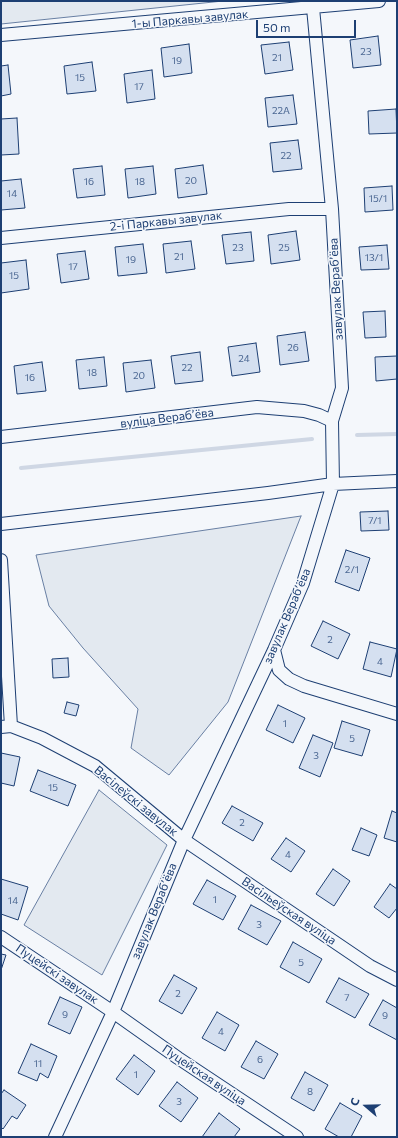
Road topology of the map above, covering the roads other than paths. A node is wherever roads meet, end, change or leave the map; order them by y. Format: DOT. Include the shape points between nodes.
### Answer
graph roads {
  1 [pos="379,1"];
  2 [pos="313,8"];
  3 [pos="1,35"];
  4 [pos="332,208"];
  5 [pos="1,238"];
  6 [pos="332,421"];
  7 [pos="1,437"];
  8 [pos="397,481"];
  9 [pos="333,484"];
  10 [pos="1,524"];
  11 [pos="1,560"];
  12 [pos="274,650"];
  13 [pos="397,714"];
  14 [pos="6,727"];
  15 [pos="184,840"];
  16 [pos="1,937"];
  17 [pos="397,980"];
  18 [pos="113,1012"];
  19 [pos="55,1137"];
  20 [pos="297,1137"];
  1 -- 2 [label="street, 1-ы Паркавы завулак"];
  2 -- 3 [label="street, 1-ы Паркавы завулак"];
  2 -- 4 [label="street, завулак Верабʼёва"];
  4 -- 5 [label="street, 2-і Паркавы завулак" via="289,208"];
  4 -- 6 [label="street, завулак Верабʼёва" via="342,388"];
  6 -- 7 [label="street, вуліца Верабʼёва" via="304,411 257,407"];
  6 -- 9 [label="street, завулак Верабʼёва"];
  8 -- 9 [label="street"];
  9 -- 10 [label="street"];
  9 -- 12 [label="street, завулак Верабʼёва" via="303,584"];
  11 -- 14 [label="street"];
  12 -- 13 [label="street" via="280,670 289,679 304,686"];
  12 -- 15 [label="street, завулак Верабʼёва"];
  14 -- 15 [label="street, Васілеўскі завулак" via="42,738 95,766"];
  15 -- 17 [label="street, Васільеўская вуліца" via="370,966"];
  15 -- 18 [label="street, завулак Верабʼёва"];
  16 -- 18 [label="street, Пуцейскі завулак"];
  18 -- 19 [label="street, завулак Верабʼёва"];
  18 -- 20 [label="street, Пуцейская вуліца"];
}
